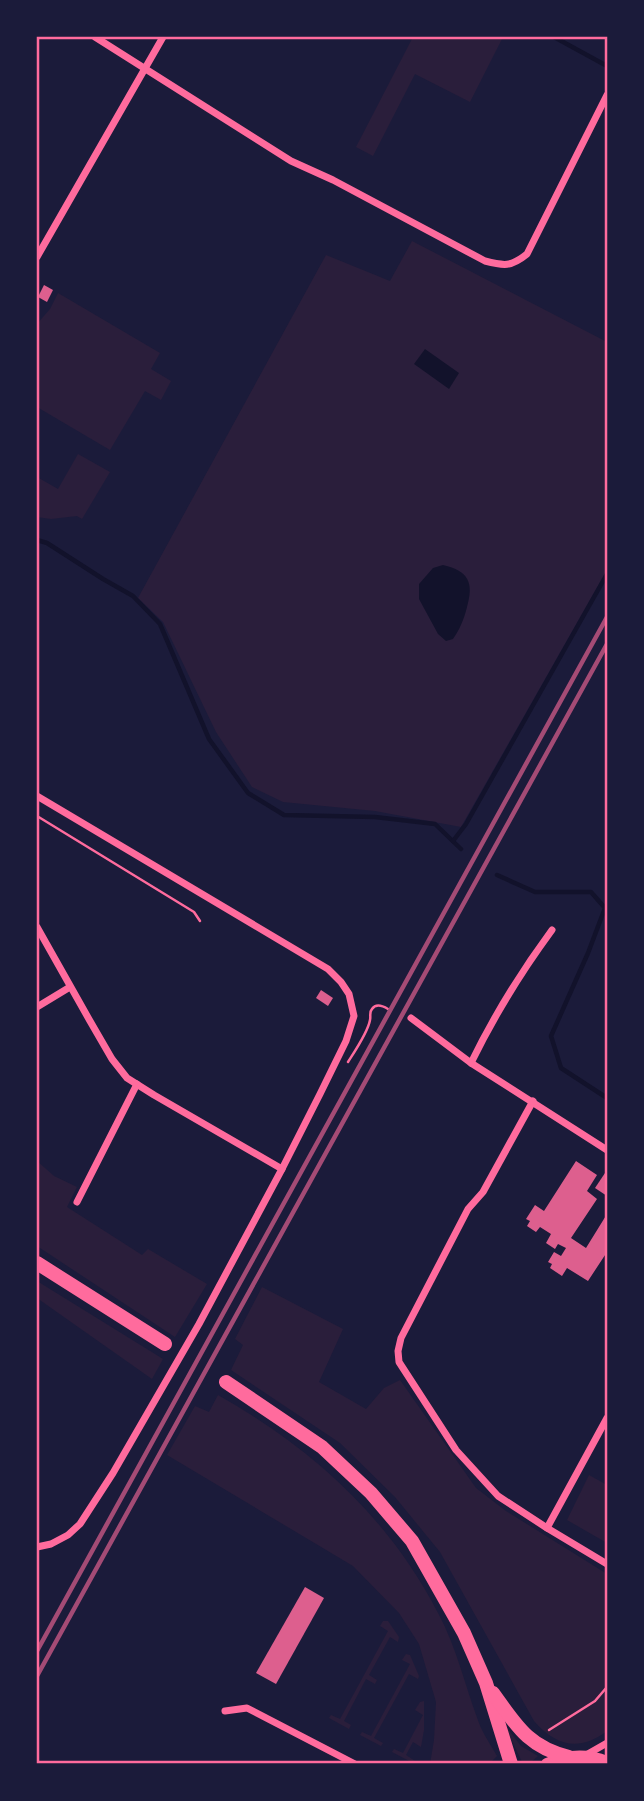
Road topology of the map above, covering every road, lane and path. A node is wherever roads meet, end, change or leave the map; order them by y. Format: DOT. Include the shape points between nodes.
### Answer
graph roads {
  1 [pos="95,37"];
  2 [pos="163,37"];
  3 [pos="145,68"];
  4 [pos="607,95"];
  5 [pos="37,257"];
  6 [pos="37,796"];
  7 [pos="37,816"];
  8 [pos="200,921"];
  9 [pos="37,927"];
  10 [pos="552,930"];
  11 [pos="71,987"];
  12 [pos="37,1007"];
  13 [pos="388,1009"];
  14 [pos="411,1018"];
  15 [pos="471,1063"];
  16 [pos="346,1067"];
  17 [pos="137,1084"];
  18 [pos="533,1101"];
  19 [pos="607,1150"];
  20 [pos="282,1169"];
  21 [pos="77,1202"];
  22 [pos="37,1263"];
  23 [pos="165,1344"];
  24 [pos="226,1382"];
  25 [pos="607,1418"];
  26 [pos="547,1528"];
  27 [pos="37,1547"];
  28 [pos="607,1564"];
  29 [pos="486,1683"];
  30 [pos="607,1687"];
  31 [pos="225,1711"];
  32 [pos="549,1730"];
  33 [pos="607,1743"];
  34 [pos="576,1756"];
  35 [pos="607,1762"];
  36 [pos="355,1764"];
  37 [pos="511,1764"];
  38 [pos="547,1764"];
  1 -- 3 [label="street"];
  2 -- 3 [label="street"];
  3 -- 4 [label="street" via="291,160 485,261 503,265 527,254"];
  3 -- 5 [label="street"];
  6 -- 20 [label="street" via="328,969 349,994 354,1016 346,1041"];
  7 -- 8 [label="path" via="194,912"];
  9 -- 11 [label="street"];
  10 -- 15 [label="street" via="511,990"];
  11 -- 12 [label="street"];
  11 -- 17 [label="street" via="112,1059"];
  13 -- 16 [label="path" via="373,1007"];
  14 -- 15 [label="street"];
  15 -- 18 [label="street"];
  17 -- 20 [label="street"];
  17 -- 21 [label="street"];
  18 -- 19 [label="street"];
  18 -- 26 [label="street" via="483,1192 468,1209 398,1351 399,1362 456,1450 498,1496"];
  20 -- 27 [label="street" via="199,1324 80,1524 68,1535"];
  22 -- 23 [label="highway"];
  24 -- 29 [label="highway" via="322,1447 371,1493 412,1541 464,1633"];
  25 -- 26 [label="street"];
  26 -- 28 [label="street"];
  29 -- 34 [label="highway" via="517,1726 538,1745 553,1753"];
  29 -- 37 [label="highway"];
  30 -- 32 [label="path" via="596,1701"];
  31 -- 36 [label="street" via="247,1708"];
  33 -- 34 [label="street"];
  34 -- 35 [label="main road"];
  34 -- 38 [label="main road"];
}
